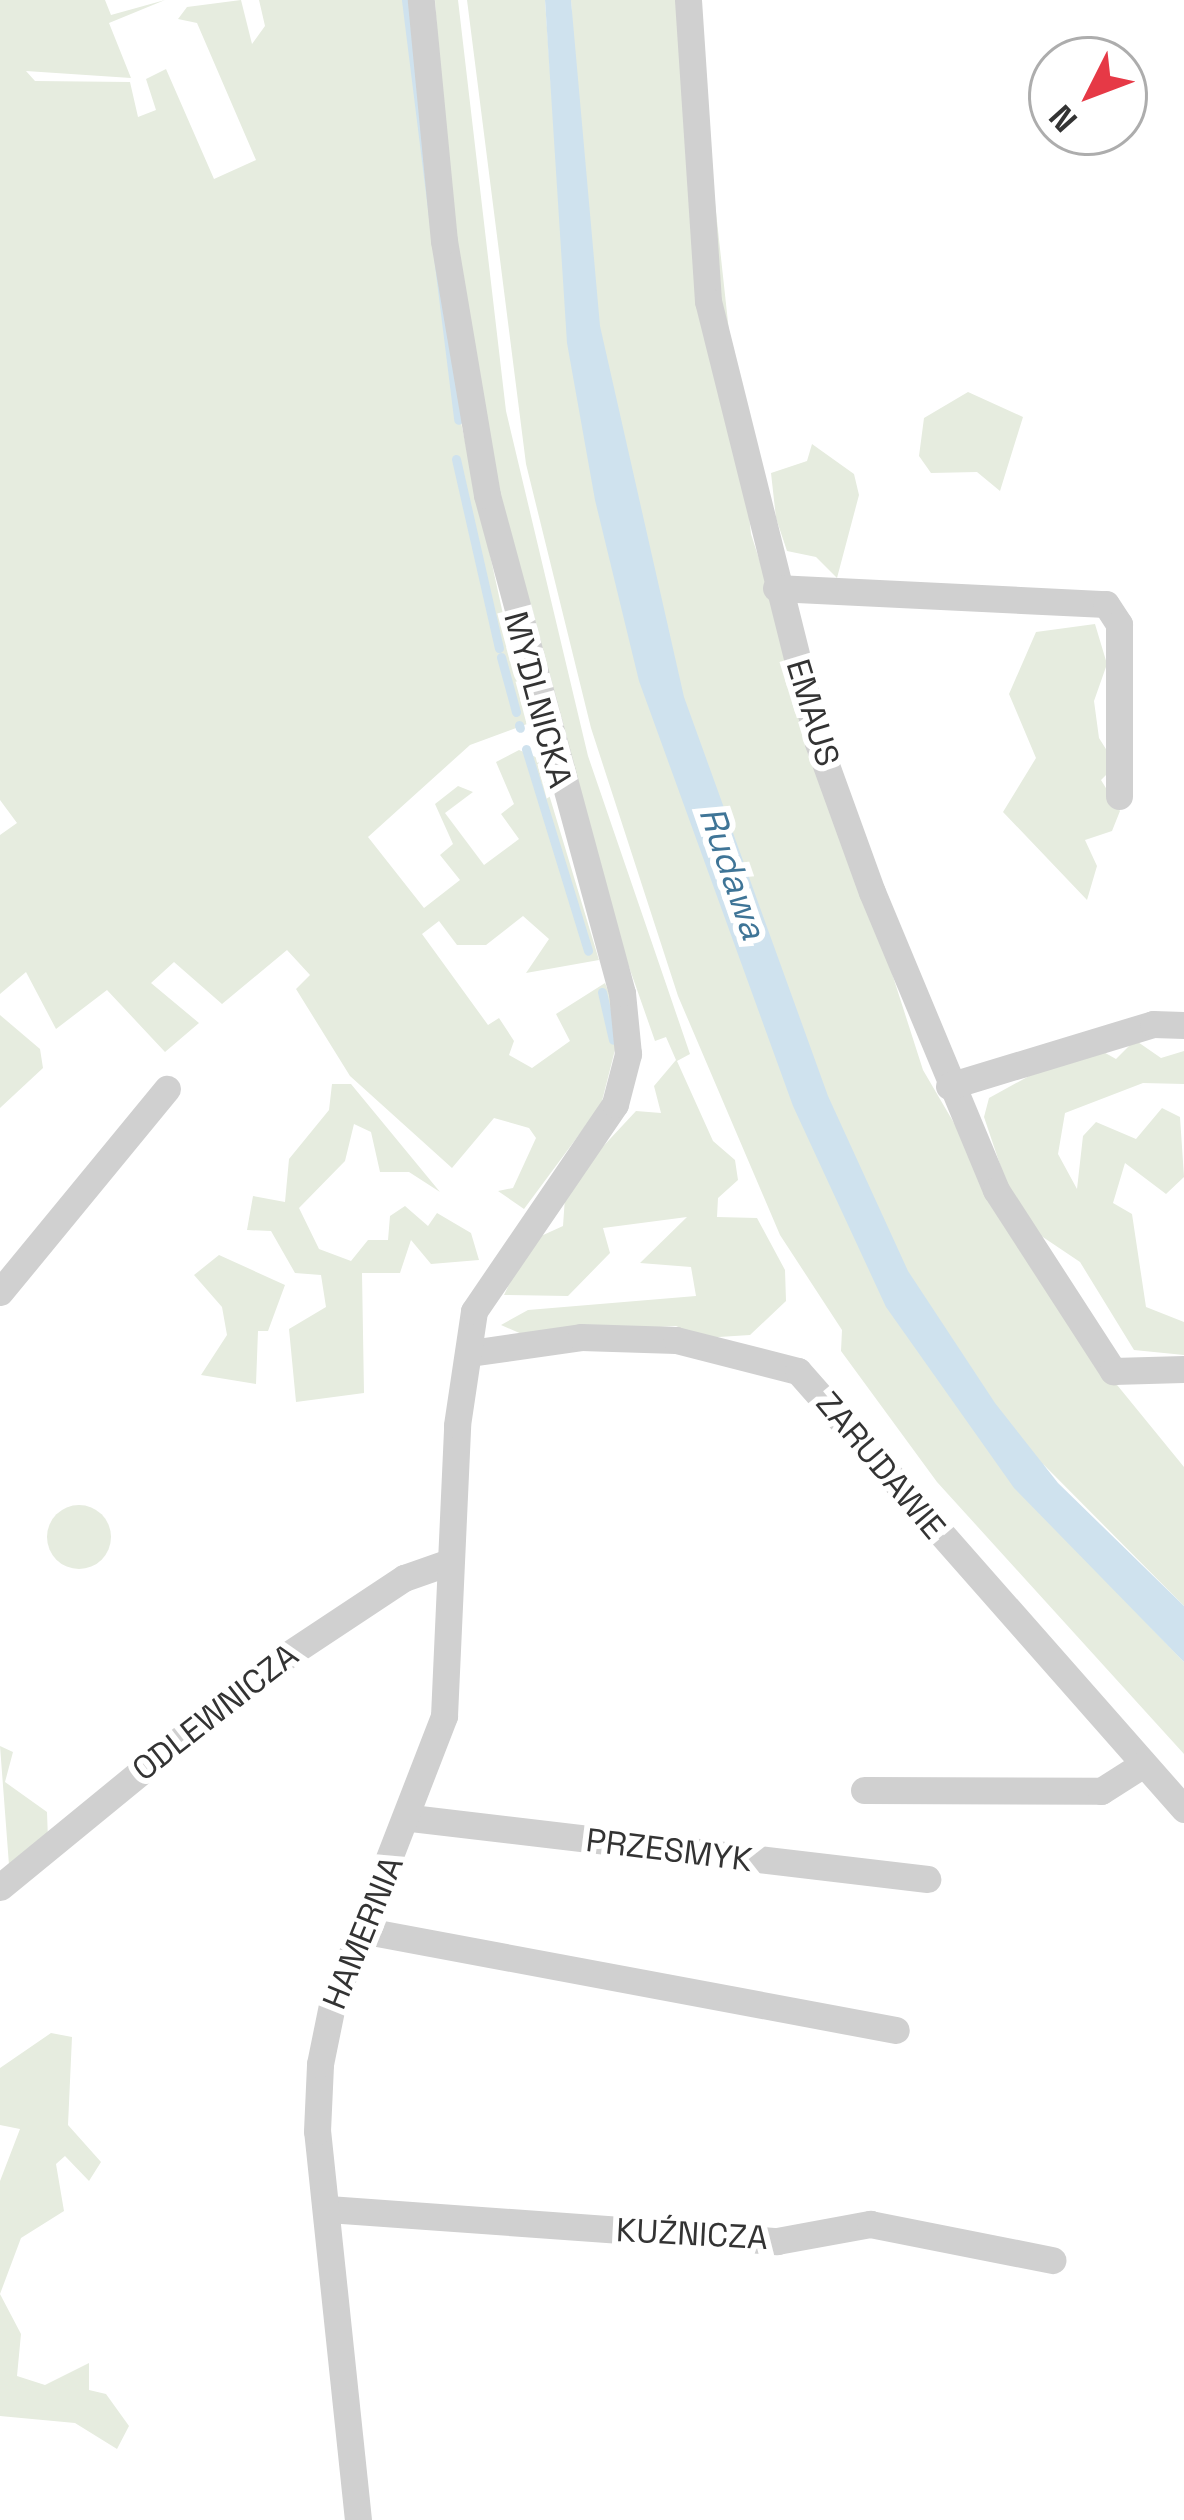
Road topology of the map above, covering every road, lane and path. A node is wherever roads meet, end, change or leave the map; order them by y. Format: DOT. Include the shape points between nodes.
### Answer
graph roads {
  1 [pos="421,0"];
  2 [pos="688,0"];
  3 [pos="776,588"];
  4 [pos="1119,796"];
  5 [pos="1184,1025"];
  6 [pos="949,1086"];
  7 [pos="167,1089"];
  8 [pos="0,1292"];
  9 [pos="470,1352"];
  10 [pos="1184,1369"];
  11 [pos="447,1563"];
  12 [pos="1142,1765"];
  13 [pos="865,1790"];
  14 [pos="1184,1809"];
  15 [pos="411,1818"];
  16 [pos="928,1880"];
  17 [pos="0,1887"];
  18 [pos="361,1930"];
  19 [pos="896,2030"];
  20 [pos="328,2209"];
  21 [pos="1052,2260"];
  22 [pos="358,2520"];
  1 -- 9 [label="street, MYDLNICKA" via="444,242 487,495 628,1025 615,1104 493,1272"];
  2 -- 3 [label="street, EMAUS" via="709,301"];
  3 -- 4 [label="street" via="1106,604 1119,624"];
  3 -- 6 [label="street, EMAUS" via="818,743"];
  5 -- 6 [label="street" via="1153,1024"];
  6 -- 10 [label="street, EMAUS" via="995,1190 1113,1371"];
  7 -- 8 [label="street"];
  9 -- 11 [label="street, HAMERNIA"];
  9 -- 12 [label="street, ZARUDAWIE" via="581,1337 676,1340 798,1372"];
  11 -- 15 [label="street, HAMERNIA" via="444,1716"];
  11 -- 17 [label="street, ODLEWNICZA" via="404,1578 265,1670"];
  12 -- 13 [label="street" via="1101,1791"];
  12 -- 14 [label="street, ZARUDAWIE"];
  15 -- 16 [label="street, PRZESMYK"];
  15 -- 18 [label="street, HAMERNIA"];
  18 -- 19 [label="street"];
  18 -- 20 [label="street, HAMERNIA" via="320,2064"];
  20 -- 21 [label="street, KUŹNICZA" via="777,2241 870,2224"];
  20 -- 22 [label="street, HAMERNIA"];
}
